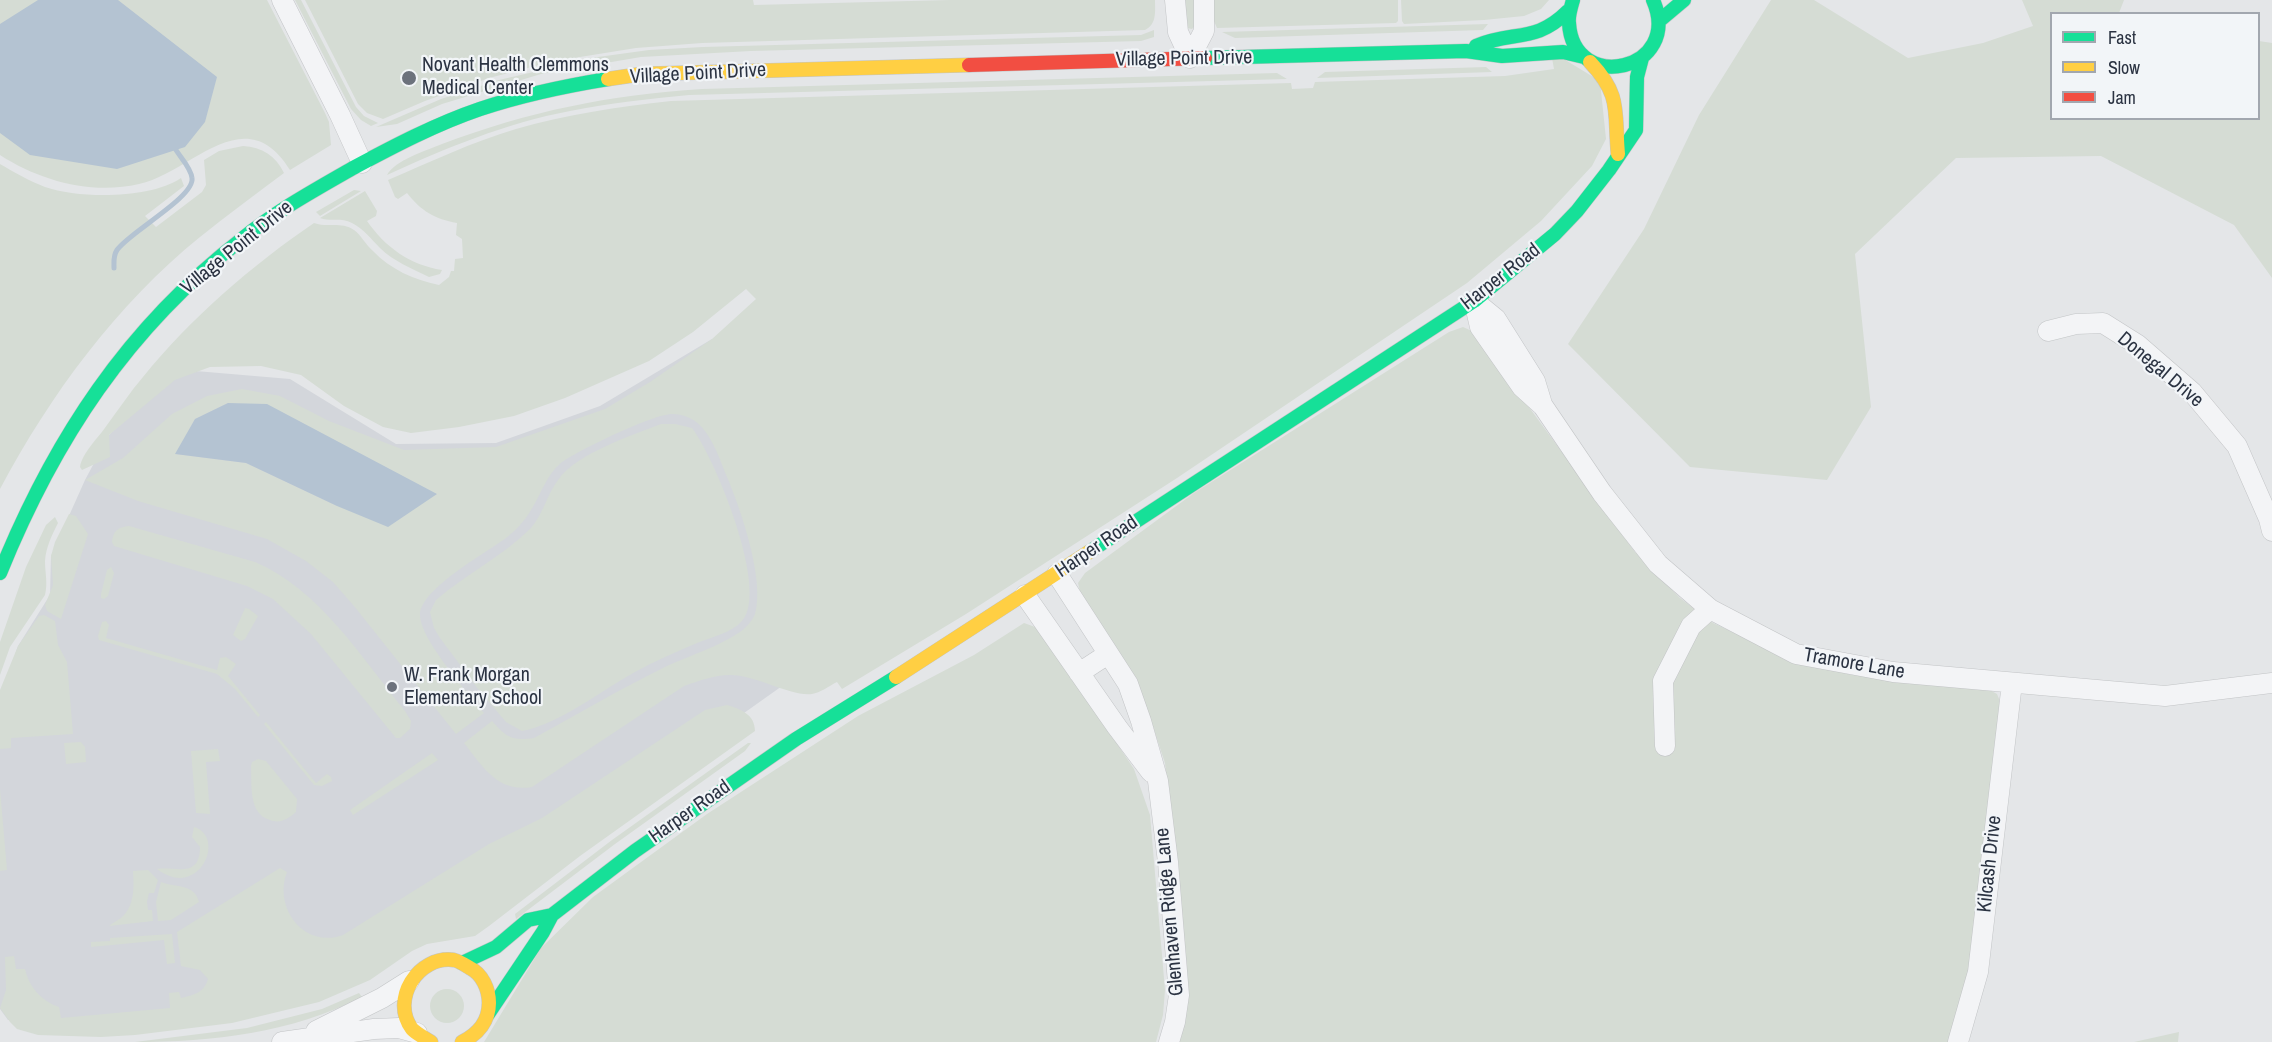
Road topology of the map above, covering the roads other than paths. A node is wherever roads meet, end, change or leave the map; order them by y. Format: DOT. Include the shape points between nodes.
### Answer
graph roads {
  1 [pos="282,0"];
  2 [pos="1175,0"];
  3 [pos="1204,0"];
  4 [pos="1653,0"];
  5 [pos="1684,0"];
  6 [pos="1571,6"];
  7 [pos="1659,21"];
  8 [pos="1466,51"];
  9 [pos="1190,58"];
  10 [pos="1642,58"];
  11 [pos="1587,60"];
  12 [pos="1618,154"];
  13 [pos="362,163"];
  14 [pos="1474,301"];
  15 [pos="2048,331"];
  16 [pos="2272,531"];
  17 [pos="0,573"];
  18 [pos="1057,574"];
  19 [pos="1025,595"];
  20 [pos="1710,609"];
  21 [pos="1108,654"];
  22 [pos="1079,673"];
  23 [pos="2012,683"];
  24 [pos="2272,683"];
  25 [pos="1665,746"];
  26 [pos="1158,781"];
  27 [pos="552,915"];
  28 [pos="462,963"];
  29 [pos="409,981"];
  30 [pos="488,1014"];
  31 [pos="475,1037"];
  32 [pos="424,1039"];
  33 [pos="291,1040"];
  34 [pos="462,1042"];
  35 [pos="1169,1042"];
  36 [pos="1958,1042"];
  1 -- 13 [label="street"];
  2 -- 9 [label="street" via="1178,32"];
  3 -- 9 [label="street" via="1204,31"];
  4 -- 7 [label="main road"];
  5 -- 7 [label="main road"];
  6 -- 8 [label="main road, Village Point Drive" via="1556,23 1540,31 1489,39"];
  6 -- 11 [label="main road" via="1569,37"];
  7 -- 10 [label="main road" via="1657,35"];
  8 -- 9 [label="main road, Village Point Drive"];
  8 -- 11 [label="main road, Village Point Drive" via="1502,56 1563,52"];
  9 -- 13 [label="main road, Village Point Drive" via="642,74 562,86 480,109 410,136"];
  10 -- 11 [label="main road, Village Point Drive" via="1622,67 1600,66"];
  10 -- 12 [label="main road, Harper Road" via="1637,77 1635,130"];
  11 -- 12 [label="main road" via="1606,77 1614,95"];
  12 -- 14 [label="main road, Harper Road" via="1599,185 1555,234"];
  13 -- 17 [label="main road, Village Point Drive" via="302,196 241,240 171,301 105,378 62,440"];
  14 -- 18 [label="main road, Harper Road"];
  14 -- 20 [label="street, Tramore Lane" via="1480,327 1522,387 1543,406 1602,493 1658,564"];
  15 -- 16 [label="street, Donegal Drive" via="2103,323 2138,345 2192,392 2237,446"];
  18 -- 19 [label="main road, Harper Road"];
  18 -- 21 [label="street, Glenhaven Ridge Lane"];
  19 -- 22 [label="street, Glenhaven Ridge Lane"];
  19 -- 27 [label="main road, Harper Road" via="759,764"];
  20 -- 23 [label="street, Tramore Lane" via="1796,654 1893,672"];
  20 -- 25 [label="street" via="1691,626 1663,681"];
  21 -- 22 [label="street"];
  21 -- 26 [label="street, Glenhaven Ridge Lane" via="1128,684"];
  22 -- 26 [label="street, Glenhaven Ridge Lane"];
  23 -- 24 [label="street, Tramore Lane" via="2165,696"];
  23 -- 36 [label="street, Kilcash Drive" via="1978,972"];
  26 -- 35 [label="street, Glenhaven Ridge Lane" via="1179,995"];
  27 -- 28 [label="main road, Harper Road" via="528,920 496,947"];
  27 -- 30 [label="main road, Harper Road"];
  28 -- 29 [label="main road" via="450,960 426,964"];
  28 -- 30 [label="main road" via="484,983"];
  29 -- 32 [label="main road" via="405,1014"];
  29 -- 33 [label="street" via="382,998"];
  30 -- 31 [label="main road, Harper Road"];
  31 -- 34 [label="main road"];
  32 -- 33 [label="street" via="399,1028"];
}
